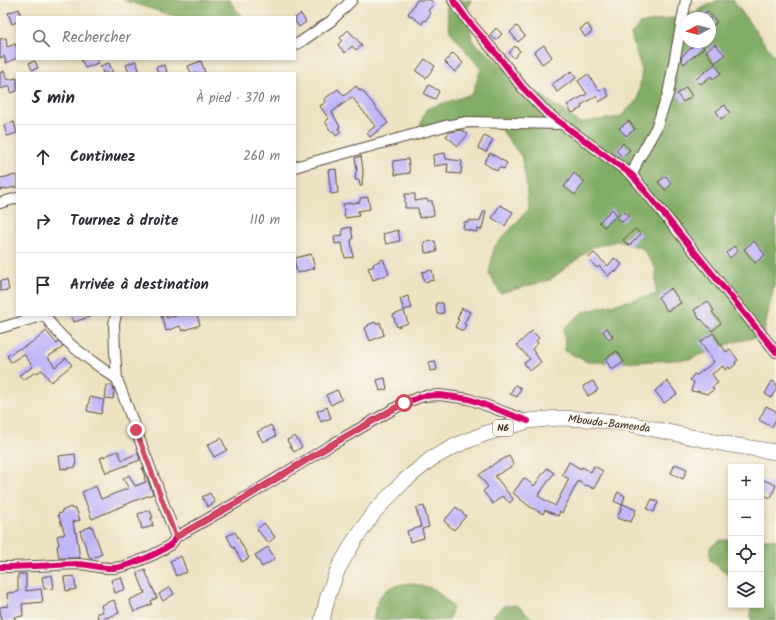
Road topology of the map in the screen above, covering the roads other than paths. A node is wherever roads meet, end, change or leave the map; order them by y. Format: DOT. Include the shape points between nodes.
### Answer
graph roads {
  1 [pos="352,0"];
  2 [pos="453,0"];
  3 [pos="686,0"];
  4 [pos="296,44"];
  5 [pos="561,124"];
  6 [pos="296,167"];
  7 [pos="632,175"];
  8 [pos="16,198"];
  9 [pos="0,203"];
  10 [pos="42,316"];
  11 [pos="46,316"];
  12 [pos="116,316"];
  13 [pos="0,328"];
  14 [pos="776,352"];
  15 [pos="117,379"];
  16 [pos="528,421"];
  17 [pos="776,452"];
  18 [pos="176,537"];
  19 [pos="0,567"];
  20 [pos="322,620"];
  1 -- 4 [label="street" via="330,21"];
  2 -- 5 [label="street" via="522,87"];
  3 -- 7 [label="street" via="668,94 656,128"];
  5 -- 6 [label="street" via="467,122"];
  5 -- 7 [label="street"];
  7 -- 14 [label="street"];
  8 -- 9 [label="street"];
  10 -- 13 [label="street"];
  11 -- 15 [label="street" via="70,344"];
  12 -- 15 [label="street"];
  15 -- 18 [label="street"];
  16 -- 17 [label="highway, Mbouda-Bamenda / N6" via="558,418 625,423"];
  16 -- 18 [label="street" via="469,399 440,395 423,396 404,403"];
  16 -- 20 [label="highway, Mbouda-Bamenda / N6" via="455,446 431,459 404,481 375,511 354,541 338,569"];
  18 -- 19 [label="street" via="172,544 163,550 114,568 81,564"];
}
